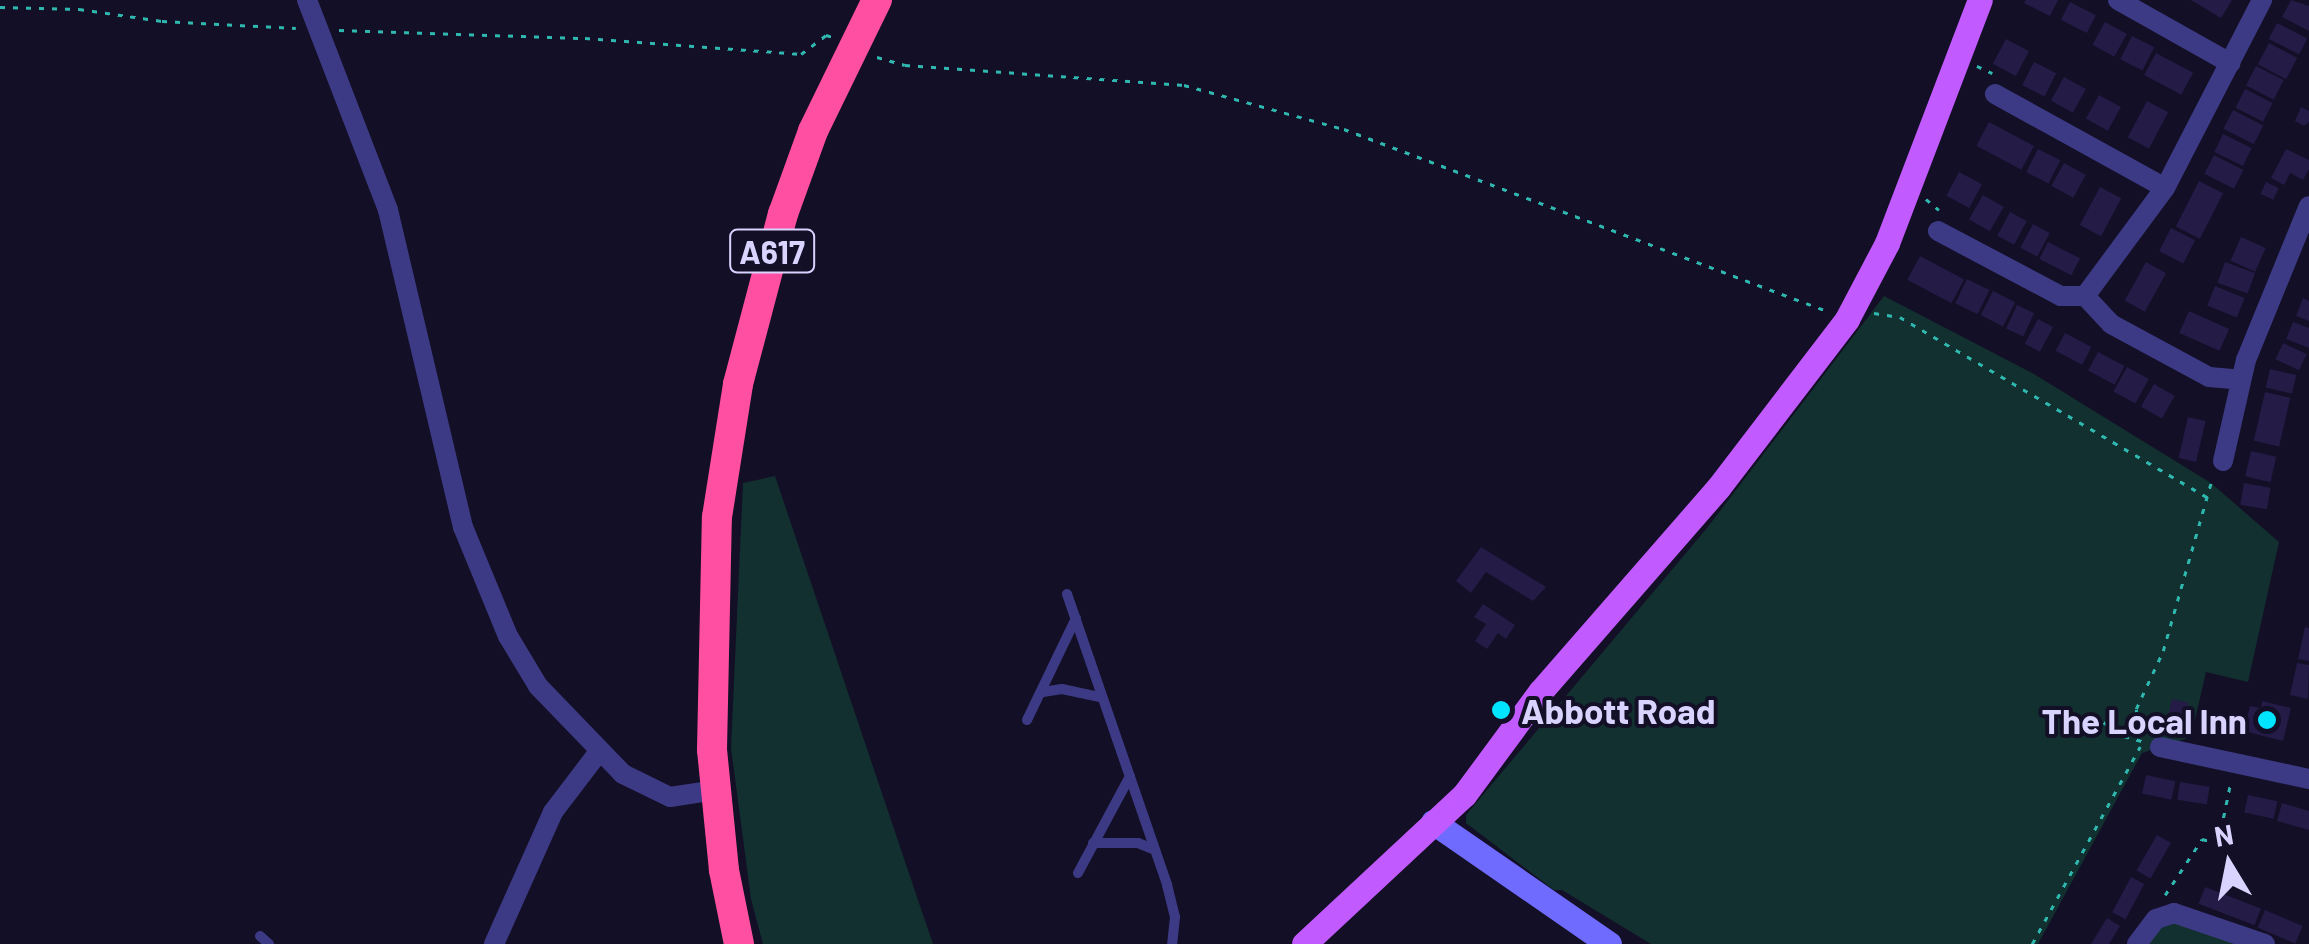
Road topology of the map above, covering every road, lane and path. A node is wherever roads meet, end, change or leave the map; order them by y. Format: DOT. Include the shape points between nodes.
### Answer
graph roads {
  1 [pos="307,0"];
  2 [pos="877,0"];
  3 [pos="1980,0"];
  4 [pos="2118,0"];
  5 [pos="2262,0"];
  6 [pos="0,7"];
  7 [pos="317,28"];
  8 [pos="830,36"];
  9 [pos="874,55"];
  10 [pos="2230,62"];
  11 [pos="1995,94"];
  12 [pos="2165,188"];
  13 [pos="1925,198"];
  14 [pos="1934,204"];
  15 [pos="2309,206"];
  16 [pos="1938,231"];
  17 [pos="2084,296"];
  18 [pos="1860,316"];
  19 [pos="2241,380"];
  20 [pos="2223,461"];
  21 [pos="2208,498"];
  22 [pos="1067,594"];
  23 [pos="1076,618"];
  24 [pos="1043,692"];
  25 [pos="1101,698"];
  26 [pos="2092,715"];
  27 [pos="1027,720"];
  28 [pos="2152,744"];
  29 [pos="598,753"];
  30 [pos="2232,775"];
  31 [pos="1130,776"];
  32 [pos="2309,779"];
  33 [pos="716,790"];
  34 [pos="1432,822"];
  35 [pos="1093,843"];
  36 [pos="1154,850"];
  37 [pos="1078,873"];
  38 [pos="2165,915"];
  39 [pos="494,944"];
  40 [pos="739,944"];
  41 [pos="1172,944"];
  42 [pos="1304,944"];
  43 [pos="1610,944"];
  44 [pos="2032,944"];
  45 [pos="2138,944"];
  46 [pos="2265,944"];
  1 -- 7 [label="street"];
  2 -- 33 [label="highway, A617" via="782,214 738,384 718,517 712,645"];
  3 -- 18 [label="main road"];
  4 -- 10 [label="street"];
  5 -- 10 [label="street"];
  6 -- 7 [label="path"];
  7 -- 8 [label="path" via="801,54"];
  7 -- 29 [label="street" via="388,210 463,527 484,588 538,686"];
  9 -- 18 [label="path" via="905,66 1202,90 1344,129"];
  10 -- 12 [label="street"];
  11 -- 12 [label="street"];
  12 -- 17 [label="street"];
  13 -- 14 [label="path"];
  15 -- 19 [label="street"];
  16 -- 17 [label="street" via="2061,296"];
  17 -- 19 [label="street" via="2111,324 2208,377"];
  18 -- 21 [label="path" via="1900,316"];
  18 -- 34 [label="main road" via="1540,692 1450,784"];
  19 -- 20 [label="street"];
  20 -- 21 [label="path"];
  21 -- 28 [label="path" via="2163,651 2136,709 2138,728 2164,735"];
  22 -- 23 [label="lane"];
  23 -- 24 [label="lane"];
  23 -- 25 [label="lane"];
  24 -- 25 [label="lane"];
  24 -- 27 [label="lane"];
  25 -- 31 [label="lane"];
  26 -- 28 [label="path"];
  28 -- 32 [label="street"];
  28 -- 44 [label="path"];
  29 -- 33 [label="street" via="670,797"];
  29 -- 39 [label="street" via="553,812"];
  30 -- 38 [label="path" via="2218,843 2202,839 2161,902"];
  31 -- 35 [label="lane"];
  31 -- 36 [label="lane"];
  33 -- 40 [label="highway, A617"];
  34 -- 42 [label="main road"];
  34 -- 43 [label="street"];
  35 -- 36 [label="lane" via="1138,843"];
  35 -- 37 [label="lane"];
  36 -- 41 [label="lane" via="1175,917"];
  38 -- 45 [label="street"];
  38 -- 46 [label="street" via="2186,914"];
}
